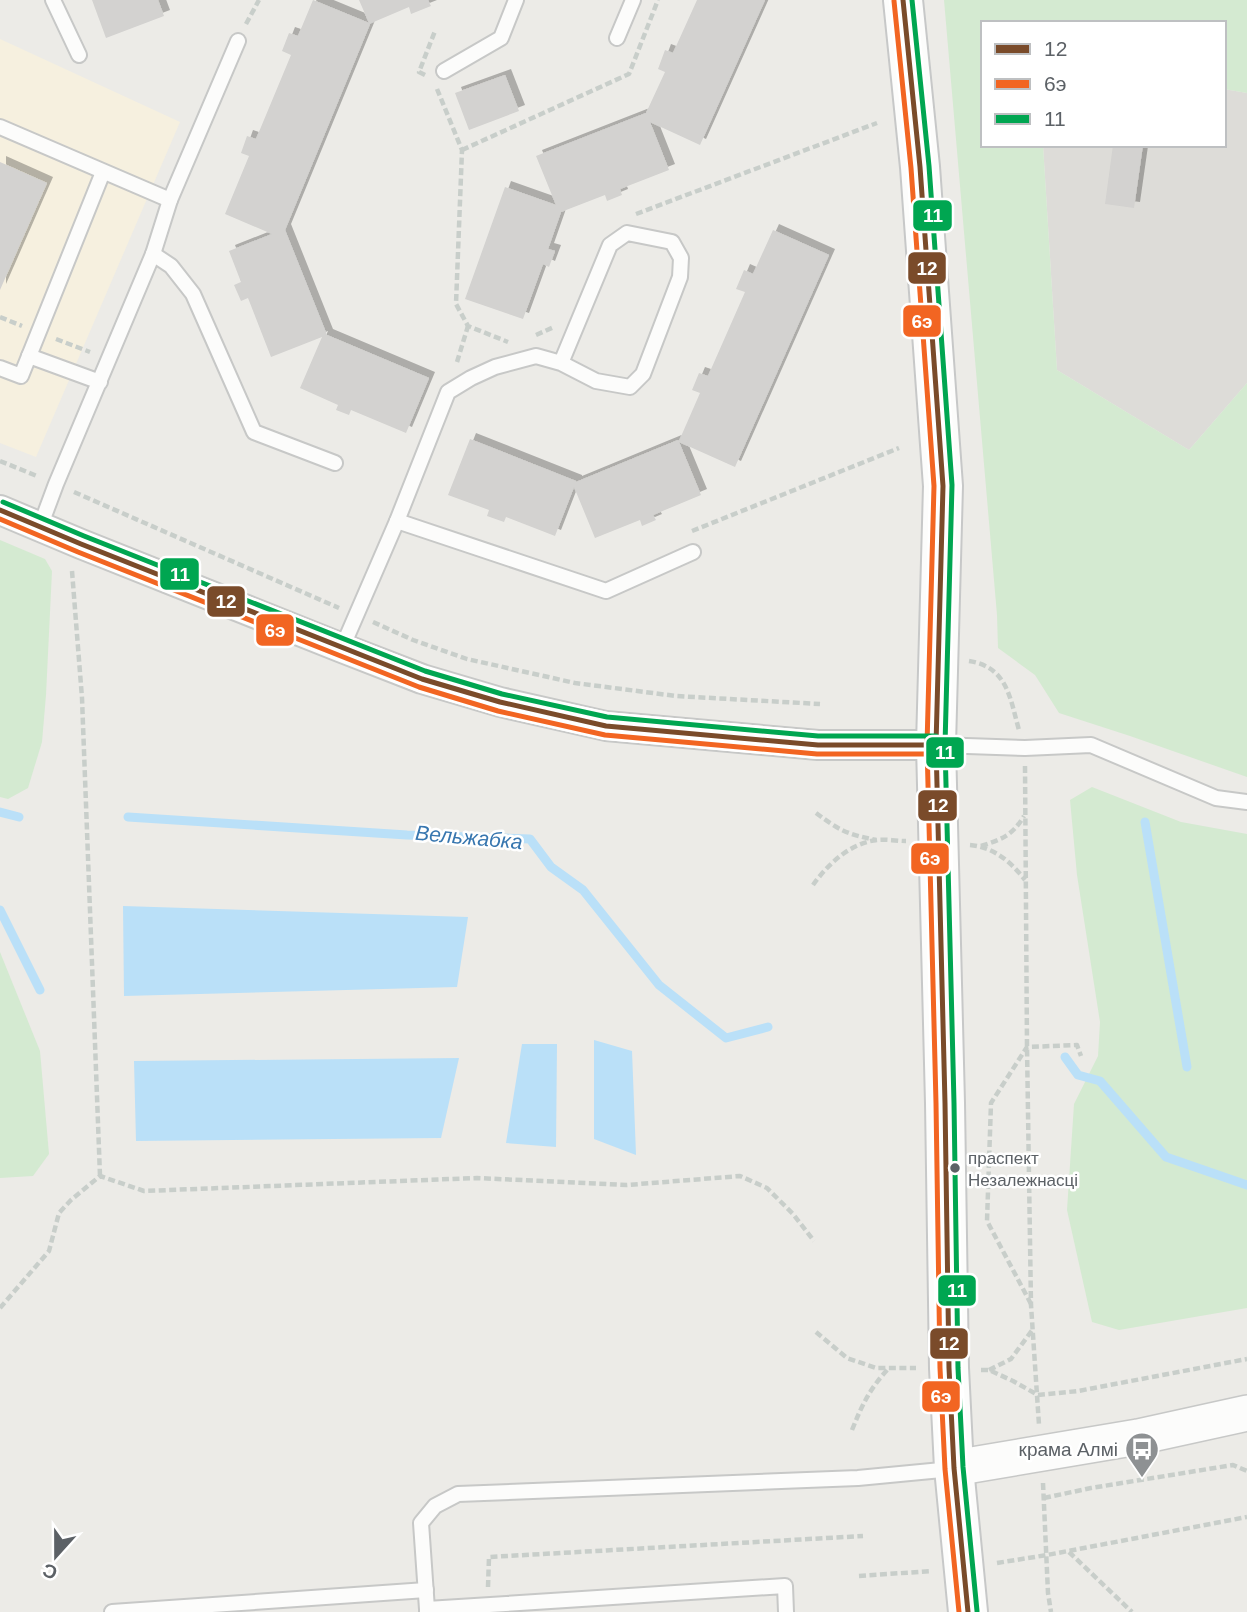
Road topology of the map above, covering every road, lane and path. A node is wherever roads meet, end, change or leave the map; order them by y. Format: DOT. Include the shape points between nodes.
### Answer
graph roads {
  1 [pos="53,0"];
  2 [pos="259,0"];
  3 [pos="516,0"];
  4 [pos="633,0"];
  5 [pos="658,0"];
  6 [pos="903,0"];
  7 [pos="435,31"];
  8 [pos="617,38"];
  9 [pos="238,41"];
  10 [pos="79,55"];
  11 [pos="427,76"];
  12 [pos="439,76"];
  13 [pos="877,123"];
  14 [pos="0,127"];
  15 [pos="462,150"];
  16 [pos="103,172"];
  17 [pos="170,201"];
  18 [pos="636,214"];
  19 [pos="153,254"];
  20 [pos="555,327"];
  21 [pos="534,335"];
  22 [pos="514,344"];
  23 [pos="29,356"];
  24 [pos="561,363"];
  25 [pos="0,368"];
  26 [pos="100,382"];
  27 [pos="899,448"];
  28 [pos="0,461"];
  29 [pos="335,463"];
  30 [pos="56,484"];
  31 [pos="0,510"];
  32 [pos="397,521"];
  33 [pos="40,527"];
  34 [pos="81,544"];
  35 [pos="693,552"];
  36 [pos="357,615"];
  37 [pos="342,648"];
  38 [pos="938,657"];
  39 [pos="820,704"];
  40 [pos="936,744"];
  41 [pos="1025,748"];
  42 [pos="1247,802"];
  43 [pos="816,813"];
  44 [pos="1025,814"];
  45 [pos="877,840"];
  46 [pos="906,841"];
  47 [pos="968,845"];
  48 [pos="980,846"];
  49 [pos="1026,881"];
  50 [pos="813,884"];
  51 [pos="1027,1047"];
  52 [pos="1081,1056"];
  53 [pos="100,1176"];
  54 [pos="814,1241"];
  55 [pos="1031,1305"];
  56 [pos="0,1308"];
  57 [pos="1033,1329"];
  58 [pos="816,1332"];
  59 [pos="1247,1359"];
  60 [pos="889,1368"];
  61 [pos="949,1368"];
  62 [pos="989,1370"];
  63 [pos="1038,1395"];
  64 [pos="1247,1413"];
  65 [pos="852,1430"];
  66 [pos="1041,1454"];
  67 [pos="954,1468"];
  68 [pos="1247,1471"];
  69 [pos="1044,1498"];
  70 [pos="1247,1517"];
  71 [pos="863,1536"];
  72 [pos="1068,1551"];
  73 [pos="1047,1555"];
  74 [pos="963,1568"];
  75 [pos="859,1576"];
  76 [pos="426,1590"];
  77 [pos="494,1607"];
  78 [pos="427,1610"];
  79 [pos="112,1612"];
  80 [pos="786,1612"];
  81 [pos="968,1612"];
  82 [pos="1051,1612"];
  83 [pos="1132,1612"];
  1 -- 10 [label="lane"];
  2 -- 9 [label="path"];
  3 -- 12 [label="lane" via="501,38"];
  4 -- 8 [label="lane"];
  5 -- 15 [label="path" via="629,74"];
  6 -- 38 [label="main road" via="943,486"];
  7 -- 11 [label="path" via="419,72"];
  9 -- 17 [label="lane"];
  12 -- 15 [label="path"];
  13 -- 18 [label="path"];
  14 -- 16 [label="lane"];
  15 -- 22 [label="path" via="456,304 468,326"];
  16 -- 17 [label="lane"];
  16 -- 23 [label="lane"];
  17 -- 19 [label="lane"];
  19 -- 26 [label="lane"];
  19 -- 29 [label="lane" via="171,266 192,293 254,432"];
  20 -- 21 [label="path"];
  23 -- 25 [label="lane" via="21,376"];
  23 -- 26 [label="lane"];
  24 -- 24 [label="lane" via="610,245 627,233 672,242 681,258 680,277 643,374 630,387 596,381"];
  24 -- 32 [label="lane" via="536,356 495,367 448,393"];
  26 -- 30 [label="lane"];
  27 -- 35 [label="path" via="690,531"];
  28 -- 30 [label="path"];
  30 -- 33 [label="lane"];
  30 -- 36 [label="path"];
  31 -- 33 [label="street"];
  32 -- 35 [label="lane" via="606,592"];
  32 -- 36 [label="lane"];
  33 -- 34 [label="street"];
  34 -- 37 [label="street"];
  34 -- 53 [label="path" via="72,562 82,698"];
  36 -- 37 [label="lane"];
  36 -- 39 [label="path" via="467,659 575,683 676,696"];
  37 -- 40 [label="street" via="422,679 606,726 818,745"];
  38 -- 40 [label="main road"];
  38 -- 41 [label="path" via="984,663 1005,682"];
  40 -- 41 [label="lane"];
  40 -- 61 [label="main road"];
  41 -- 42 [label="lane" via="1091,745 1216,798"];
  41 -- 44 [label="path"];
  43 -- 45 [label="path" via="849,835"];
  44 -- 48 [label="path" via="1004,838"];
  44 -- 49 [label="path"];
  45 -- 46 [label="path"];
  45 -- 50 [label="path" via="847,850"];
  47 -- 48 [label="path"];
  48 -- 49 [label="path" via="1003,857"];
  49 -- 51 [label="path"];
  51 -- 52 [label="path" via="1077,1045"];
  51 -- 55 [label="path"];
  51 -- 55 [label="path" via="991,1103 988,1221"];
  53 -- 54 [label="path" via="144,1191 477,1178 627,1185 740,1175 767,1188"];
  53 -- 56 [label="path" via="59,1213 49,1251"];
  55 -- 57 [label="path"];
  57 -- 62 [label="path" via="1011,1359"];
  57 -- 63 [label="path"];
  58 -- 60 [label="path" via="847,1358"];
  59 -- 63 [label="path"];
  60 -- 61 [label="path"];
  60 -- 65 [label="path" via="864,1399"];
  61 -- 62 [label="path"];
  61 -- 67 [label="main road"];
  62 -- 63 [label="path"];
  63 -- 66 [label="path"];
  64 -- 66 [label="street"];
  66 -- 67 [label="street"];
  66 -- 69 [label="path"];
  67 -- 74 [label="main road"];
  67 -- 76 [label="lane" via="858,1478 458,1494 435,1506 422,1523"];
  68 -- 69 [label="path" via="1233,1465"];
  69 -- 73 [label="path"];
  70 -- 72 [label="path"];
  71 -- 77 [label="path" via="489,1557"];
  72 -- 73 [label="path"];
  72 -- 83 [label="path"];
  73 -- 74 [label="path"];
  73 -- 82 [label="path"];
  74 -- 75 [label="path"];
  74 -- 81 [label="main road"];
  76 -- 78 [label="lane"];
  76 -- 79 [label="lane"];
  77 -- 78 [label="lane"];
  77 -- 80 [label="lane" via="785,1586"];
}
